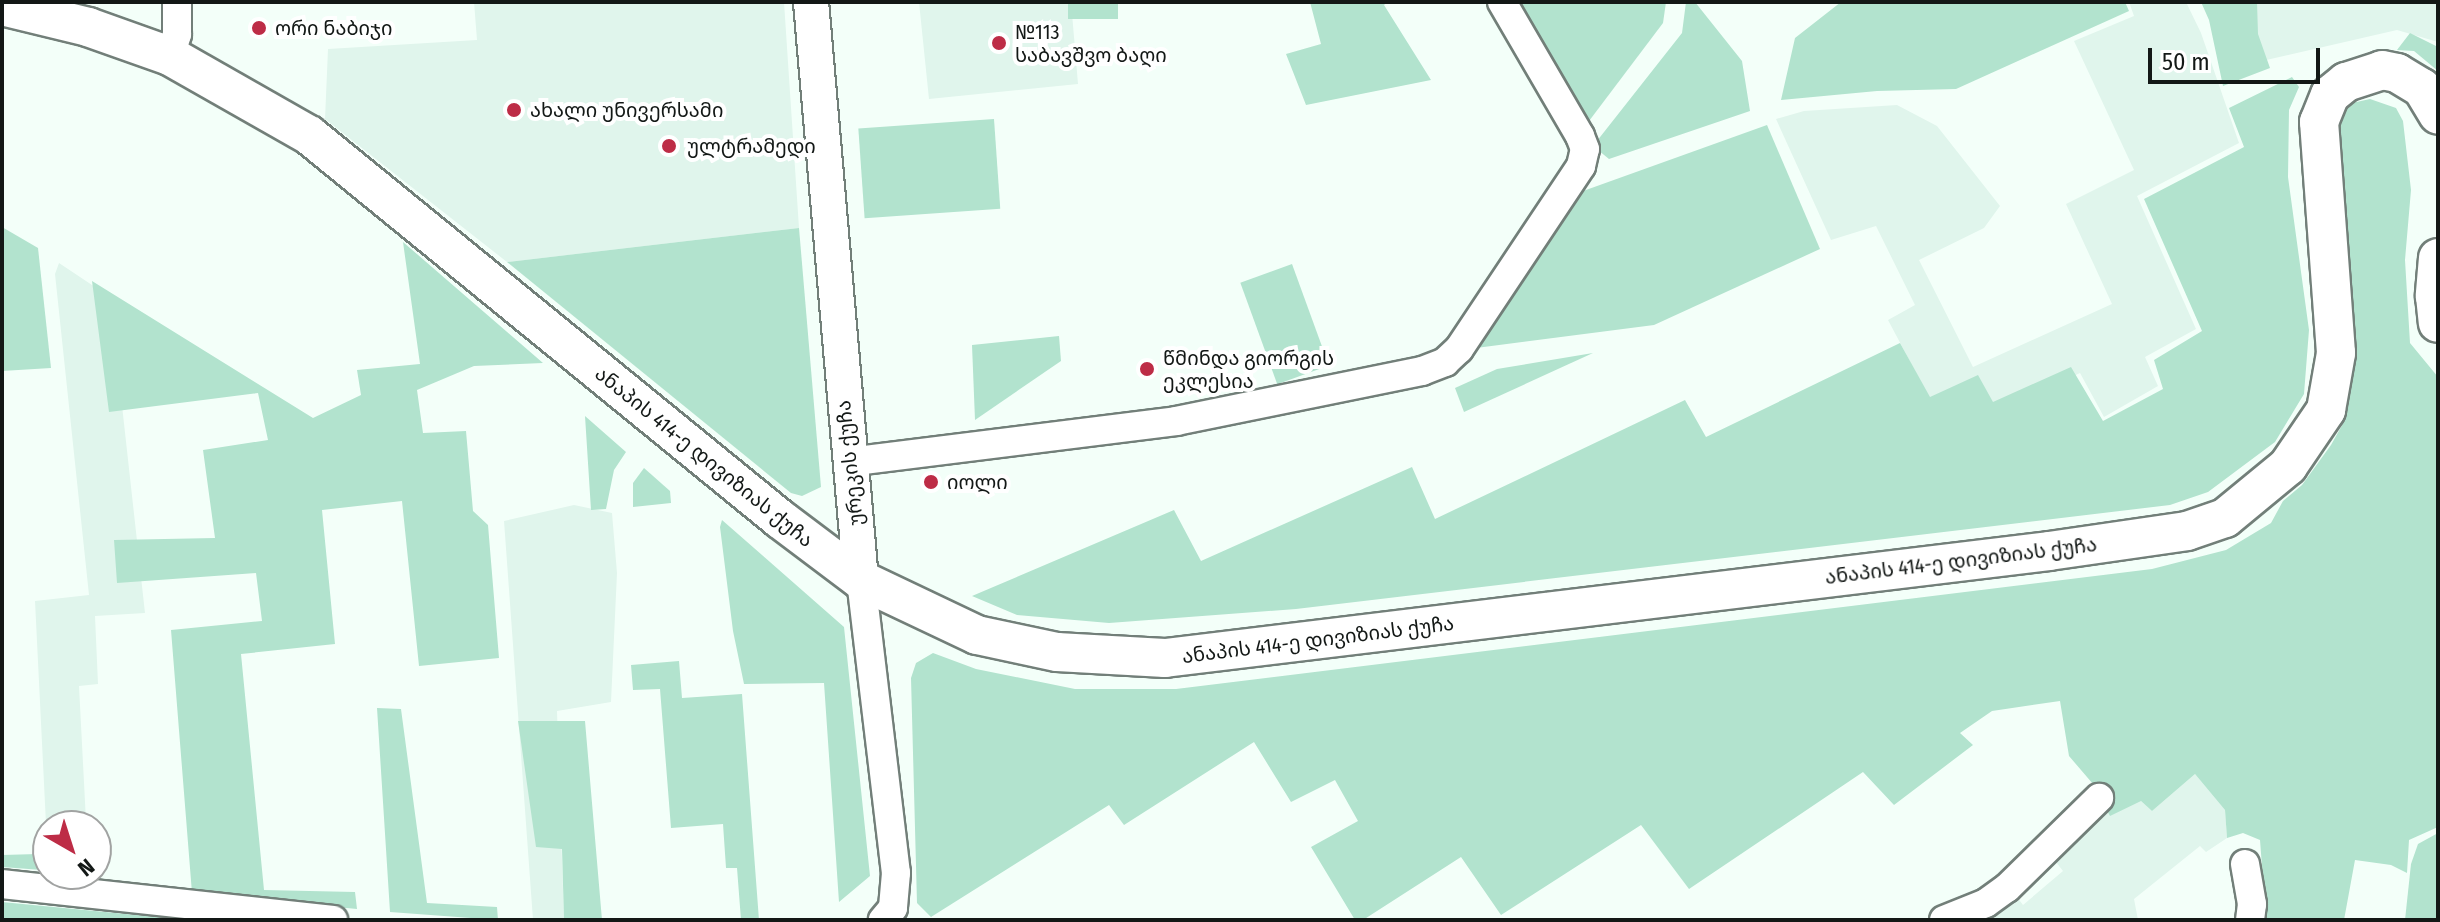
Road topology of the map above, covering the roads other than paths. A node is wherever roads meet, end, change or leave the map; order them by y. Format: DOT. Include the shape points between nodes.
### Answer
graph roads {
  1 [pos="177,2"];
  2 [pos="811,2"];
  3 [pos="1502,2"];
  4 [pos="2,6"];
  5 [pos="170,56"];
  6 [pos="2438,115"];
  7 [pos="2438,258"];
  8 [pos="2438,323"];
  9 [pos="849,462"];
  10 [pos="861,580"];
  11 [pos="2099,798"];
  12 [pos="2245,864"];
  13 [pos="2,884"];
  14 [pos="894,916"];
  15 [pos="333,920"];
  16 [pos="1944,920"];
  17 [pos="2250,920"];
  1 -- 5 [label="street" via="177,34"];
  2 -- 9 [label="street, ურეკის ქუჩა"];
  3 -- 9 [label="street" via="1585,149 1581,166 1459,349 1445,362 1176,421"];
  4 -- 5 [label="main road, ანაპის 414-ე დივიზიას ქუჩა" via="127,39"];
  5 -- 10 [label="main road, ანაპის 414-ე დივიზიას ქუჩა" via="272,111 348,163"];
  6 -- 10 [label="main road, ანაპის 414-ე დივიზიას ქუჩა" via="2422,88 2382,70 2346,82 2330,95 2319,122 2336,353 2326,410 2288,466 2225,518 2187,531 1165,658 1057,652 977,635"];
  7 -- 8 [label="main road"];
  9 -- 10 [label="street, ურეკის ქუჩა"];
  10 -- 14 [label="street, ურეკის ქუჩა" via="896,873"];
  11 -- 16 [label="street" via="2007,888"];
  12 -- 17 [label="street"];
  13 -- 15 [label="street"];
}
